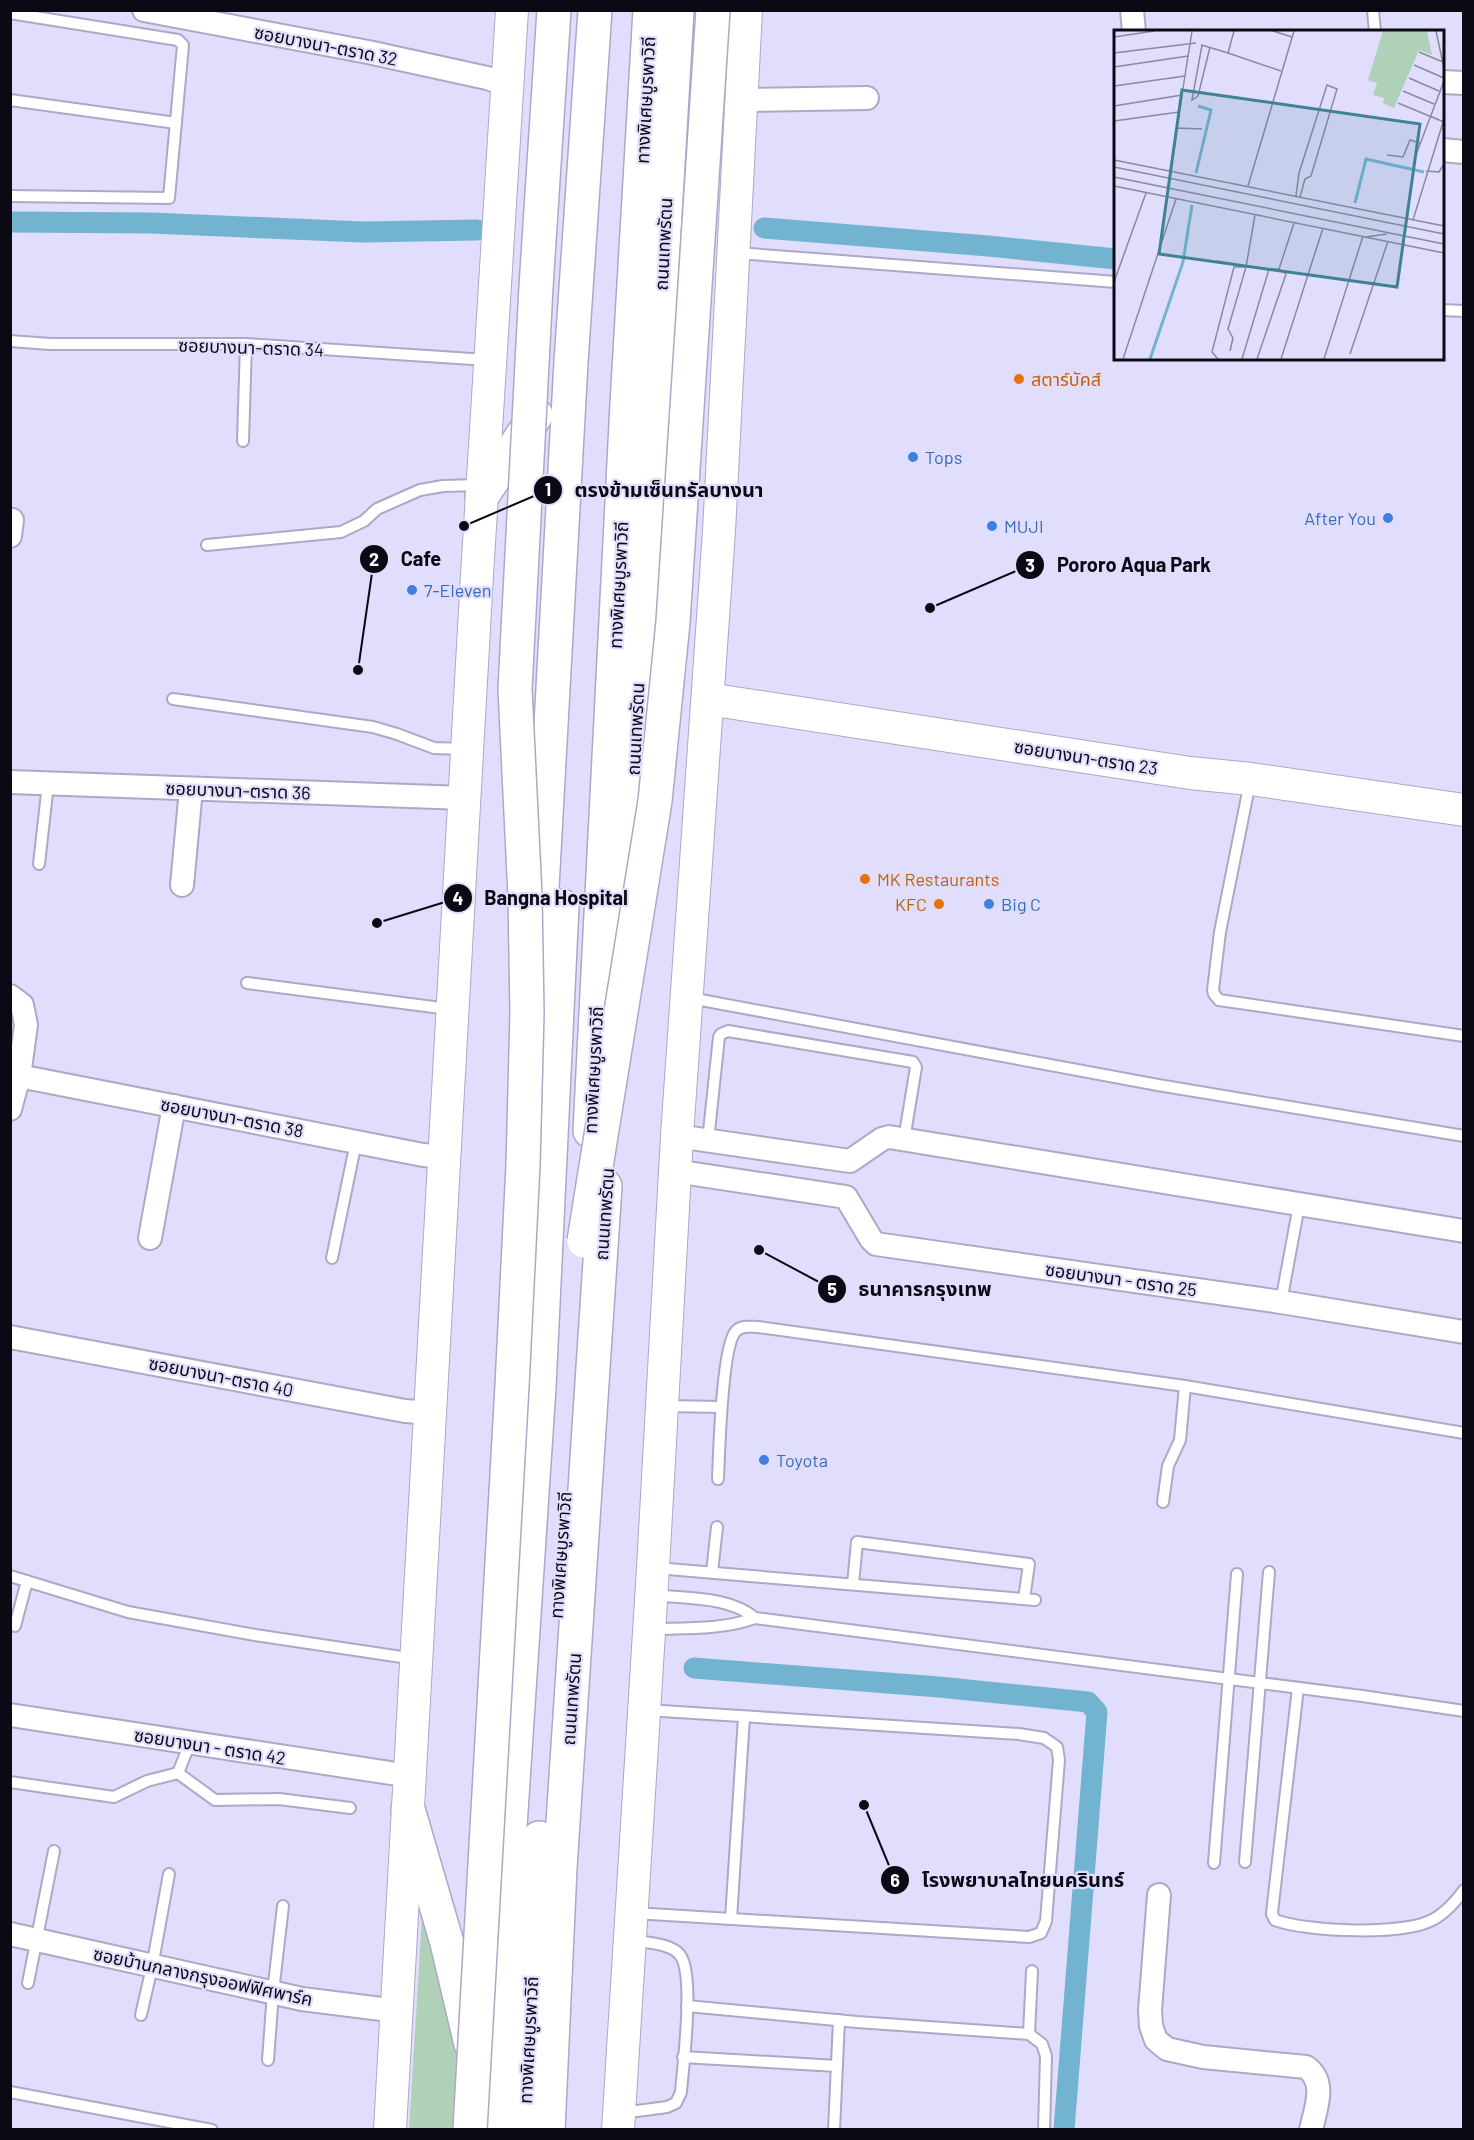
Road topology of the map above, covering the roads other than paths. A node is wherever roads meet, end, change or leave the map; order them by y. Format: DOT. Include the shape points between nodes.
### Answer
graph roads {
  1 [pos="144,10"];
  2 [pos="512,10"];
  3 [pos="554,10"];
  4 [pos="595,10"];
  5 [pos="617,10"];
  6 [pos="650,10"];
  7 [pos="677,10"];
  8 [pos="713,10"];
  9 [pos="746,10"];
  10 [pos="1132,10"];
  11 [pos="1373,10"];
  12 [pos="10,13"];
  13 [pos="1134,30"];
  14 [pos="1375,30"];
  15 [pos="1444,82"];
  16 [pos="1464,83"];
  17 [pos="508,85"];
  18 [pos="867,99"];
  19 [pos="10,100"];
  20 [pos="742,100"];
  21 [pos="177,123"];
  22 [pos="1444,150"];
  23 [pos="1464,152"];
  24 [pos="10,196"];
  25 [pos="734,253"];
  26 [pos="1114,282"];
  27 [pos="1444,309"];
  28 [pos="1464,311"];
  29 [pos="10,341"];
  30 [pos="246,344"];
  31 [pos="491,360"];
  32 [pos="571,362"];
  33 [pos="243,441"];
  34 [pos="482,491"];
  35 [pos="207,545"];
  36 [pos="173,699"];
  37 [pos="708,699"];
  38 [pos="468,750"];
  39 [pos="1251,778"];
  40 [pos="10,782"];
  41 [pos="48,784"];
  42 [pos="191,789"];
  43 [pos="465,798"];
  44 [pos="1464,810"];
  45 [pos="39,864"];
  46 [pos="182,885"];
  47 [pos="247,983"];
  48 [pos="10,996"];
  49 [pos="686,997"];
  50 [pos="453,1009"];
  51 [pos="1464,1036"];
  52 [pos="19,1076"];
  53 [pos="174,1106"];
  54 [pos="10,1109"];
  55 [pos="677,1136"];
  56 [pos="1464,1136"];
  57 [pos="903,1140"];
  58 [pos="708,1141"];
  59 [pos="356,1142"];
  60 [pos="808,1155"];
  61 [pos="445,1157"];
  62 [pos="675,1171"];
  63 [pos="803,1191"];
  64 [pos="1299,1205"];
  65 [pos="1464,1232"];
  66 [pos="150,1238"];
  67 [pos="584,1241"];
  68 [pos="332,1258"];
  69 [pos="1281,1302"];
  70 [pos="1464,1332"];
  71 [pos="10,1336"];
  72 [pos="1185,1386"];
  73 [pos="662,1406"];
  74 [pos="721,1407"];
  75 [pos="432,1413"];
  76 [pos="1464,1433"];
  77 [pos="718,1479"];
  78 [pos="1163,1502"];
  79 [pos="717,1527"];
  80 [pos="712,1572"];
  81 [pos="1269,1572"];
  82 [pos="1236,1574"];
  83 [pos="10,1576"];
  84 [pos="27,1581"];
  85 [pos="652,1581"];
  86 [pos="853,1584"];
  87 [pos="755,1618"];
  88 [pos="15,1626"];
  89 [pos="649,1630"];
  90 [pos="416,1659"];
  91 [pos="1227,1678"];
  92 [pos="1261,1683"];
  93 [pos="1298,1688"];
  94 [pos="644,1710"];
  95 [pos="1464,1711"];
  96 [pos="10,1716"];
  97 [pos="744,1717"];
  98 [pos="190,1743"];
  99 [pos="178,1773"];
  100 [pos="410,1776"];
  101 [pos="10,1782"];
  102 [pos="350,1808"];
  103 [pos="408,1809"];
  104 [pos="54,1851"];
  105 [pos="1245,1862"];
  106 [pos="1214,1863"];
  107 [pos="169,1874"];
  108 [pos="1464,1890"];
  109 [pos="1159,1895"];
  110 [pos="283,1905"];
  111 [pos="731,1919"];
  112 [pos="630,1926"];
  113 [pos="10,1934"];
  114 [pos="37,1940"];
  115 [pos="152,1967"];
  116 [pos="1032,1971"];
  117 [pos="28,1983"];
  118 [pos="273,1992"];
  119 [pos="687,2006"];
  120 [pos="397,2012"];
  121 [pos="141,2015"];
  122 [pos="839,2020"];
  123 [pos="1029,2034"];
  124 [pos="474,2054"];
  125 [pos="683,2057"];
  126 [pos="268,2060"];
  127 [pos="837,2066"];
  128 [pos="10,2092"];
  129 [pos="619,2122"];
  130 [pos="212,2130"];
  131 [pos="390,2130"];
  132 [pos="470,2130"];
  133 [pos="492,2130"];
  134 [pos="523,2130"];
  135 [pos="548,2130"];
  136 [pos="834,2130"];
  137 [pos="1044,2130"];
  138 [pos="1311,2130"];
  1 -- 17 [label="street, ซอยบางนา-ตราด 32" via="368,52"];
  2 -- 17 [label="main road"];
  3 -- 132 [label="highway, bridge" via="515,689 525,896 523,1165"];
  4 -- 32 [label="highway"];
  5 -- 133 [label="highway, ทางพิเศษบูรพาวิถี" via="591,400 539,1387"];
  6 -- 67 [label="highway, ทางพิเศษบูรพาวิถี, bridge"];
  7 -- 135 [label="highway, ถนนเทพรัตน" via="626,893 560,1868"];
  8 -- 67 [label="highway, bridge" via="665,715 653,813"];
  9 -- 20 [label="main road"];
  10 -- 13 [label="street"];
  11 -- 14 [label="lane"];
  12 -- 21 [label="lane" via="182,41"];
  15 -- 16 [label="street"];
  17 -- 31 [label="main road"];
  18 -- 20 [label="street"];
  19 -- 21 [label="lane"];
  20 -- 25 [label="main road"];
  21 -- 24 [label="lane" via="171,192 167,198"];
  22 -- 23 [label="street"];
  25 -- 26 [label="lane"];
  25 -- 37 [label="main road"];
  27 -- 28 [label="lane"];
  29 -- 30 [label="lane, ซอยบางนา-ตราด 34"];
  30 -- 31 [label="lane, ซอยบางนา-ตราด 34"];
  30 -- 33 [label="lane"];
  31 -- 34 [label="main road"];
  32 -- 34 [label="highway"];
  32 -- 124 [label="highway"];
  34 -- 35 [label="lane" via="443,486 420,490 377,509 364,521 340,532"];
  34 -- 38 [label="main road"];
  36 -- 38 [label="lane" via="373,727 434,748"];
  37 -- 39 [label="main road, ซอยบางนา-ตราด 23" via="1190,773"];
  37 -- 49 [label="main road"];
  38 -- 43 [label="main road"];
  39 -- 44 [label="main road, ซอยบางนา-ตราด 23"];
  39 -- 51 [label="lane" via="1220,932 1216,998"];
  40 -- 41 [label="street, ซอยบางนา-ตราด 36"];
  41 -- 42 [label="street, ซอยบางนา-ตราด 36"];
  41 -- 45 [label="lane"];
  42 -- 43 [label="street, ซอยบางนา-ตราด 36"];
  42 -- 46 [label="street"];
  43 -- 50 [label="main road"];
  47 -- 50 [label="lane"];
  48 -- 52 [label="street" via="22,1005 26,1025"];
  49 -- 55 [label="main road"];
  49 -- 56 [label="lane" via="1158,1085"];
  50 -- 61 [label="main road"];
  52 -- 53 [label="street, ซอยบางนา-ตราด 38"];
  52 -- 54 [label="street"];
  53 -- 59 [label="street, ซอยบางนา-ตราด 38"];
  53 -- 66 [label="street"];
  55 -- 58 [label="street"];
  55 -- 62 [label="main road"];
  57 -- 58 [label="lane" via="916,1066 913,1062 728,1031 719,1037"];
  57 -- 60 [label="street" via="882,1139 850,1161"];
  57 -- 64 [label="street"];
  58 -- 60 [label="street"];
  59 -- 61 [label="street, ซอยบางนา-ตราด 38"];
  59 -- 68 [label="lane"];
  60 -- 63 [label="street"];
  61 -- 75 [label="main road"];
  62 -- 63 [label="street, ซอยบางนา - ตราด 25"];
  62 -- 73 [label="main road"];
  63 -- 69 [label="street, ซอยบางนา - ตราด 25" via="846,1197 876,1244"];
  64 -- 65 [label="street"];
  64 -- 69 [label="lane"];
  67 -- 134 [label="highway, ทางพิเศษบูรพาวิถี" via="537,1872"];
  69 -- 70 [label="street, ซอยบางนา - ตราด 25"];
  71 -- 75 [label="street, ซอยบางนา-ตราด 40"];
  72 -- 74 [label="lane" via="742,1327 734,1332 730,1344"];
  72 -- 76 [label="lane"];
  72 -- 78 [label="lane" via="1180,1440 1168,1466"];
  73 -- 74 [label="lane"];
  73 -- 85 [label="main road"];
  74 -- 77 [label="lane"];
  75 -- 90 [label="main road"];
  79 -- 80 [label="lane"];
  80 -- 85 [label="lane"];
  80 -- 86 [label="lane"];
  81 -- 92 [label="lane"];
  82 -- 91 [label="lane"];
  83 -- 84 [label="lane"];
  84 -- 88 [label="lane"];
  84 -- 90 [label="lane" via="128,1612"];
  85 -- 87 [label="lane"];
  85 -- 89 [label="main road"];
  86 -- 86 [label="lane" via="1029,1599 1029,1564 857,1542"];
  87 -- 89 [label="lane" via="740,1624"];
  87 -- 91 [label="lane"];
  89 -- 94 [label="main road"];
  90 -- 100 [label="main road"];
  91 -- 92 [label="lane"];
  91 -- 106 [label="lane"];
  92 -- 93 [label="lane"];
  92 -- 105 [label="lane"];
  93 -- 95 [label="lane"];
  93 -- 108 [label="lane" via="1272,1914 1275,1920 1341,1929 1404,1929 1434,1919"];
  94 -- 97 [label="lane"];
  94 -- 112 [label="main road"];
  96 -- 98 [label="street, ซอยบางนา - ตราด 42"];
  97 -- 111 [label="lane"];
  97 -- 111 [label="lane" via="1019,1734 1044,1738 1057,1747 1059,1760 1046,1922 1041,1933 1029,1937"];
  98 -- 99 [label="lane"];
  98 -- 100 [label="street, ซอยบางนา - ตราด 42"];
  99 -- 101 [label="lane" via="147,1781 114,1797"];
  99 -- 102 [label="lane" via="215,1800 279,1799"];
  100 -- 103 [label="main road"];
  103 -- 120 [label="main road"];
  103 -- 124 [label="highway"];
  104 -- 114 [label="lane"];
  107 -- 115 [label="lane"];
  109 -- 138 [label="street" via="1150,2010 1156,2040 1167,2049 1203,2057 1305,2067 1315,2073 1319,2085"];
  110 -- 118 [label="lane"];
  111 -- 112 [label="lane"];
  112 -- 119 [label="lane" via="680,1954 685,1968"];
  112 -- 129 [label="main road"];
  113 -- 114 [label="street, ซอยบ้านกลางกรุงออฟฟิศพาร์ค"];
  114 -- 115 [label="street, ซอยบ้านกลางกรุงออฟฟิศพาร์ค"];
  114 -- 117 [label="lane"];
  115 -- 118 [label="street, ซอยบ้านกลางกรุงออฟฟิศพาร์ค"];
  115 -- 121 [label="lane"];
  116 -- 123 [label="lane"];
  118 -- 120 [label="street, ซอยบ้านกลางกรุงออฟฟิศพาร์ค"];
  118 -- 126 [label="lane"];
  119 -- 122 [label="lane"];
  119 -- 125 [label="lane"];
  120 -- 131 [label="main road"];
  122 -- 123 [label="lane"];
  122 -- 127 [label="lane"];
  123 -- 137 [label="lane" via="1042,2044 1046,2056"];
  124 -- 132 [label="highway"];
  125 -- 127 [label="lane"];
  125 -- 129 [label="lane" via="681,2092 676,2103"];
  127 -- 136 [label="lane"];
  128 -- 130 [label="lane"];
}
